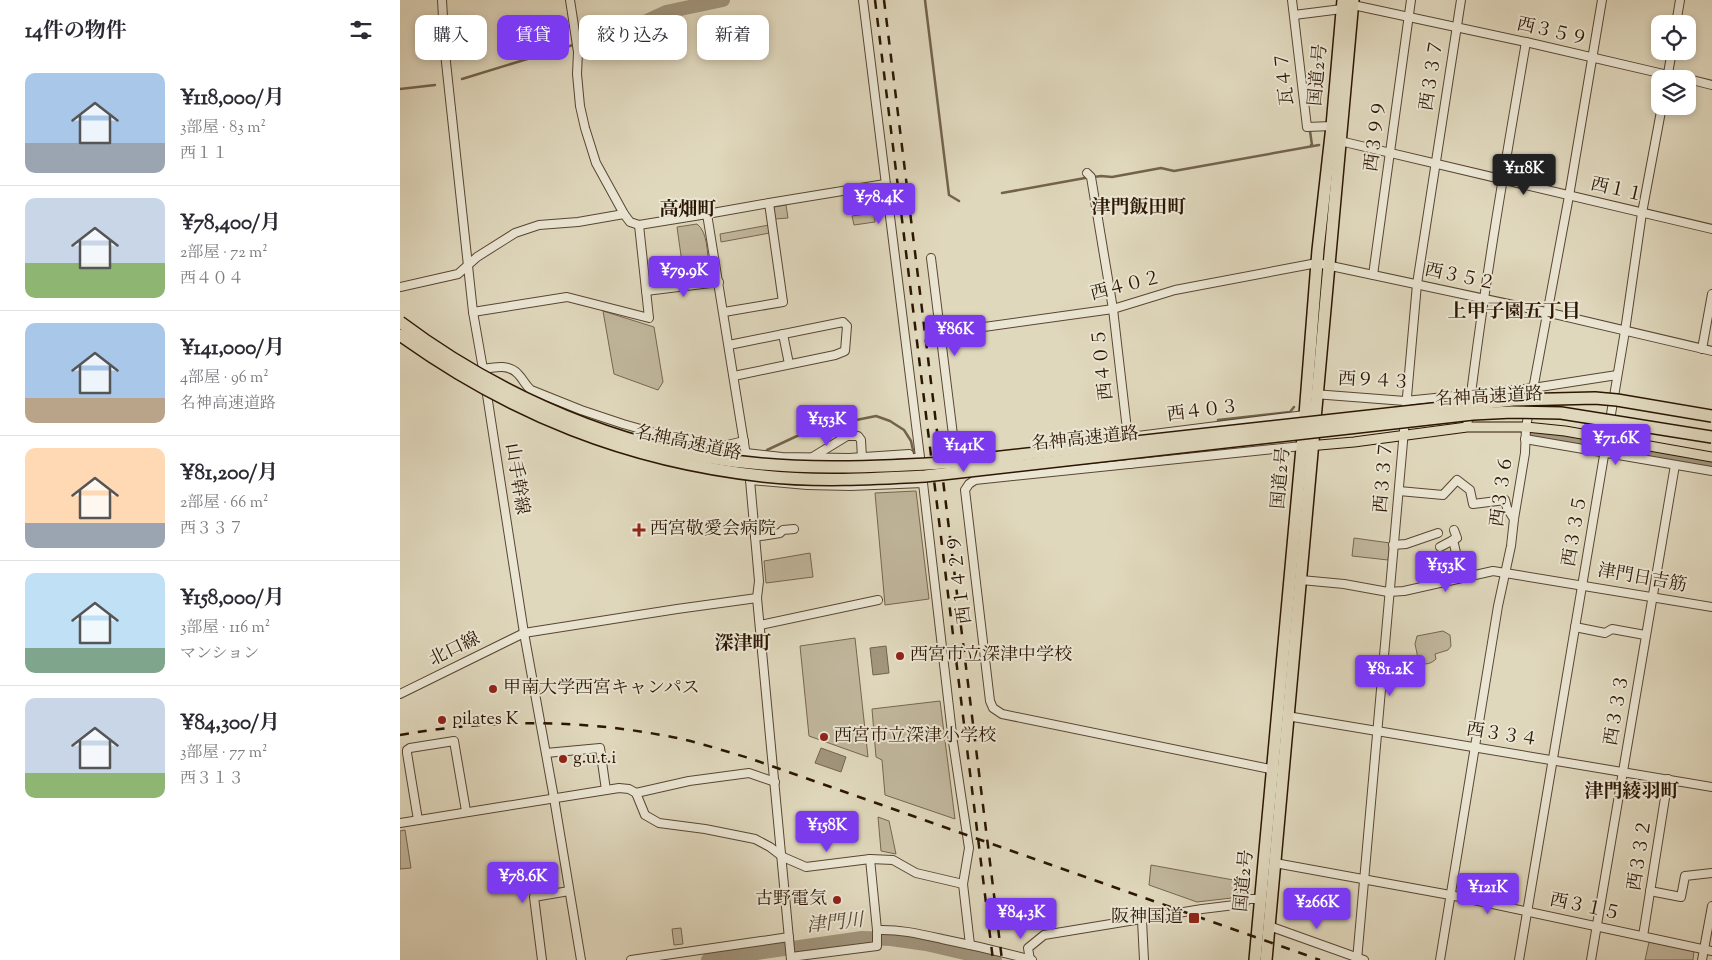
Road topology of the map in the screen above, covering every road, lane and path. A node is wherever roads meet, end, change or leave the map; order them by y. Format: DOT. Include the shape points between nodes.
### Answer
graph roads {
  1 [pos="442,0"];
  2 [pos="570,0"];
  3 [pos="863,0"];
  4 [pos="1292,0"];
  5 [pos="1411,0"];
  6 [pos="1461,0"];
  7 [pos="1602,0"];
  8 [pos="1680,0"];
  9 [pos="1348,4"];
  10 [pos="1294,15"];
  11 [pos="1678,15"];
  12 [pos="1409,17"];
  13 [pos="1456,27"];
  14 [pos="1526,42"];
  15 [pos="1592,57"];
  16 [pos="1651,73"];
  17 [pos="1696,81"];
  18 [pos="1712,85"];
  19 [pos="1660,115"];
  20 [pos="1332,126"];
  21 [pos="1340,142"];
  22 [pos="1390,153"];
  23 [pos="1434,164"];
  24 [pos="1087,173"];
  25 [pos="1502,180"];
  26 [pos="885,184"];
  27 [pos="1569,196"];
  28 [pos="769,203"];
  29 [pos="1642,213"];
  30 [pos="624,214"];
  31 [pos="707,214"];
  32 [pos="639,226"];
  33 [pos="1712,229"];
  34 [pos="931,258"];
  35 [pos="1317,263"];
  36 [pos="468,266"];
  37 [pos="1329,267"];
  38 [pos="1373,275"];
  39 [pos="719,282"];
  40 [pos="1417,284"];
  41 [pos="400,287"];
  42 [pos="646,291"];
  43 [pos="1712,294"];
  44 [pos="1484,299"];
  45 [pos="1113,309"];
  46 [pos="473,312"];
  47 [pos="724,312"];
  48 [pos="1546,312"];
  49 [pos="400,322"];
  50 [pos="1625,331"];
  51 [pos="941,333"];
  52 [pos="782,334"];
  53 [pos="400,335"];
  54 [pos="729,345"];
  55 [pos="1702,349"];
  56 [pos="1712,351"];
  57 [pos="789,364"];
  58 [pos="483,369"];
  59 [pos="734,376"];
  60 [pos="1617,376"];
  61 [pos="1533,388"];
  62 [pos="1313,394"];
  63 [pos="1470,395"];
  64 [pos="1405,401"];
  65 [pos="1305,415"];
  66 [pos="1712,416"];
  67 [pos="1467,427"];
  68 [pos="1526,427"];
  69 [pos="1404,435"];
  70 [pos="1127,437"];
  71 [pos="1712,437"];
  72 [pos="1525,438"];
  73 [pos="744,441"];
  74 [pos="1308,446"];
  75 [pos="1606,446"];
  76 [pos="746,454"];
  77 [pos="909,456"];
  78 [pos="1712,456"];
  79 [pos="811,458"];
  80 [pos="862,458"];
  81 [pos="1131,464"];
  82 [pos="1675,465"];
  83 [pos="1712,471"];
  84 [pos="750,480"];
  85 [pos="913,483"];
  86 [pos="1398,491"];
  87 [pos="1514,518"];
  88 [pos="794,529"];
  89 [pos="1454,530"];
  90 [pos="1433,532"];
  91 [pos="755,537"];
  92 [pos="1453,540"];
  93 [pos="1393,545"];
  94 [pos="1440,547"];
  95 [pos="1504,572"];
  96 [pos="1462,578"];
  97 [pos="1302,580"];
  98 [pos="1582,584"];
  99 [pos="1388,592"];
  100 [pos="1652,596"];
  101 [pos="757,598"];
  102 [pos="878,600"];
  103 [pos="1712,607"];
  104 [pos="760,626"];
  105 [pos="1575,627"];
  106 [pos="524,633"];
  107 [pos="1645,635"];
  108 [pos="400,694"];
  109 [pos="1287,716"];
  110 [pos="1376,731"];
  111 [pos="1474,747"];
  112 [pos="546,752"];
  113 [pos="1552,759"];
  114 [pos="1278,771"];
  115 [pos="1623,772"];
  116 [pos="1668,779"];
  117 [pos="775,782"];
  118 [pos="1712,787"];
  119 [pos="606,790"];
  120 [pos="636,793"];
  121 [pos="554,798"];
  122 [pos="466,812"];
  123 [pos="418,820"];
  124 [pos="400,823"];
  125 [pos="782,857"];
  126 [pos="870,859"];
  127 [pos="1275,863"];
  128 [pos="1712,873"];
  129 [pos="1363,878"];
  130 [pos="963,884"];
  131 [pos="569,891"];
  132 [pos="1650,892"];
  133 [pos="1450,895"];
  134 [pos="1261,898"];
  135 [pos="1712,906"];
  136 [pos="1527,912"];
  137 [pos="1142,920"];
  138 [pos="1269,926"];
  139 [pos="1597,926"];
  140 [pos="877,930"];
  141 [pos="1643,936"];
  142 [pos="789,940"];
  143 [pos="970,944"];
  144 [pos="1708,950"];
  145 [pos="791,956"];
  146 [pos="1359,959"];
  147 [pos="542,960"];
  148 [pos="581,960"];
  149 [pos="631,960"];
  150 [pos="1031,960"];
  151 [pos="1144,960"];
  152 [pos="1255,960"];
  153 [pos="1266,960"];
  154 [pos="1440,960"];
  155 [pos="1519,960"];
  156 [pos="1591,960"];
  157 [pos="1702,960"];
  1 -- 36 [label="street, 山手幹線"];
  2 -- 30 [label="street" via="585,128 596,163"];
  3 -- 26 [label="street"];
  4 -- 10 [label="street, 瓦４７"];
  5 -- 12 [label="street, 西３９９"];
  6 -- 13 [label="street, 西３３７"];
  7 -- 15 [label="street, 西３３６"];
  8 -- 11 [label="street"];
  9 -- 10 [label="street, 西３５９"];
  9 -- 12 [label="street, 西３５９"];
  9 -- 20 [label="highway, 国道2号"];
  9 -- 21 [label="highway, 国道2号"];
  10 -- 20 [label="street, 瓦４７" via="1306,127"];
  12 -- 13 [label="street, 西３５９"];
  12 -- 22 [label="street, 西３９９"];
  13 -- 14 [label="street, 西３５９"];
  13 -- 23 [label="street, 西３３７"];
  14 -- 15 [label="street, 西３５９"];
  14 -- 25 [label="street"];
  15 -- 16 [label="street, 西３５９"];
  15 -- 27 [label="street, 西３３６"];
  17 -- 18 [label="street, 西３５９"];
  19 -- 29 [label="street, 西３３５"];
  20 -- 35 [label="highway, 国道2号"];
  21 -- 22 [label="street, 西１１"];
  21 -- 37 [label="highway, 国道2号"];
  22 -- 23 [label="street, 西１１"];
  22 -- 38 [label="street, 西３９９"];
  23 -- 25 [label="street, 西１１"];
  23 -- 40 [label="street, 西３３７"];
  24 -- 45 [label="street, 西４０５" via="1091,177"];
  25 -- 27 [label="street, 西１１"];
  25 -- 44 [label="street"];
  26 -- 28 [label="street"];
  26 -- 77 [label="street" via="920,457"];
  27 -- 29 [label="street, 西１１"];
  27 -- 48 [label="street, 西３３６"];
  28 -- 31 [label="street"];
  28 -- 47 [label="street" via="782,302"];
  29 -- 33 [label="street, 西１１"];
  29 -- 50 [label="street, 西３３５"];
  30 -- 32 [label="street"];
  30 -- 36 [label="street" via="539,225 516,233 476,257"];
  31 -- 32 [label="street"];
  31 -- 39 [label="street"];
  32 -- 42 [label="street"];
  34 -- 51 [label="street"];
  35 -- 37 [label="street, 西３５２"];
  35 -- 45 [label="street, 西４０２" via="1175,290"];
  35 -- 62 [label="highway, 国道2号"];
  36 -- 41 [label="street" via="458,274"];
  36 -- 46 [label="street, 山手幹線"];
  37 -- 38 [label="street, 西３５２"];
  37 -- 62 [label="highway, 国道2号"];
  38 -- 40 [label="street, 西３５２"];
  39 -- 42 [label="street"];
  39 -- 47 [label="street"];
  40 -- 44 [label="street, 西３５２"];
  40 -- 64 [label="street, 西３３７"];
  42 -- 46 [label="street" via="649,318 567,297"];
  43 -- 55 [label="street"];
  44 -- 48 [label="street, 西３５２"];
  44 -- 63 [label="street"];
  45 -- 51 [label="street, 西４０２"];
  45 -- 70 [label="street, 西４０５"];
  46 -- 58 [label="street, 山手幹線"];
  47 -- 54 [label="street"];
  48 -- 50 [label="street, 西３５２"];
  48 -- 61 [label="street, 西３３６"];
  49 -- 66 [label="highway, 名神高速道路, bridge" via="465,367 537,404 586,423 706,457 790,466 844,468 956,462 1528,400 1602,399"];
  50 -- 55 [label="street, 西３５２"];
  50 -- 60 [label="street, 西３３５"];
  51 -- 70 [label="street, 西４０３" via="956,459"];
  52 -- 54 [label="street"];
  52 -- 57 [label="street"];
  52 -- 57 [label="street" via="842,322 847,326 845,351"];
  53 -- 71 [label="highway, 名神高速道路, bridge" via="484,390 561,426 669,461 763,476 842,479 925,476 1512,412 1579,415"];
  54 -- 59 [label="street"];
  55 -- 56 [label="street, 西３５２"];
  57 -- 59 [label="street"];
  58 -- 73 [label="street" via="512,369 531,390 581,410 669,437 723,446"];
  58 -- 106 [label="street, 山手幹線"];
  59 -- 73 [label="street"];
  60 -- 61 [label="street, 西９４３"];
  60 -- 75 [label="street, 西３３５"];
  61 -- 63 [label="street, 西９４３"];
  61 -- 68 [label="street, 西３３６"];
  62 -- 64 [label="street, 西９４３"];
  62 -- 65 [label="highway, 国道2号"];
  62 -- 74 [label="highway, 国道2号"];
  63 -- 64 [label="street, 西９４３"];
  63 -- 67 [label="street"];
  64 -- 69 [label="street, 西３３７"];
  65 -- 70 [label="street, 西４０３"];
  65 -- 74 [label="highway, 国道2号"];
  67 -- 68 [label="main road"];
  67 -- 69 [label="main road"];
  68 -- 72 [label="street, 西３３６"];
  68 -- 75 [label="main road" via="1565,431"];
  69 -- 74 [label="main road"];
  69 -- 86 [label="street, 西３３７"];
  70 -- 81 [label="street, 西４０５"];
  72 -- 75 [label="street"];
  72 -- 87 [label="street, 西３３６"];
  73 -- 76 [label="street"];
  74 -- 81 [label="street, 西１４２９"];
  74 -- 97 [label="highway, 国道2号"];
  74 -- 114 [label="highway, 国道2号"];
  75 -- 78 [label="main road"];
  75 -- 82 [label="street"];
  75 -- 98 [label="street, 西３３５"];
  76 -- 79 [label="street"];
  76 -- 84 [label="street"];
  77 -- 80 [label="street"];
  77 -- 85 [label="street"];
  79 -- 80 [label="street"];
  79 -- 80 [label="street" via="853,435 861,440"];
  81 -- 114 [label="street, 西１４２９" via="975,480 965,490 991,705 1002,714"];
  82 -- 83 [label="street"];
  82 -- 100 [label="street, 西３３３"];
  84 -- 85 [label="street" via="850,486"];
  84 -- 91 [label="street"];
  85 -- 130 [label="street" via="923,483 953,742 969,848"];
  86 -- 87 [label="street" via="1443,495 1457,480 1470,490 1473,504 1505,500"];
  86 -- 93 [label="street, 西３３７"];
  87 -- 95 [label="street, 西３３６"];
  88 -- 91 [label="street"];
  89 -- 92 [label="street" via="1457,538"];
  90 -- 93 [label="street" via="1406,544"];
  91 -- 101 [label="street" via="759,581"];
  92 -- 94 [label="street"];
  92 -- 96 [label="street"];
  93 -- 99 [label="street, 西３３７"];
  95 -- 96 [label="street, 津門日吉筋"];
  95 -- 98 [label="street, 津門日吉筋"];
  95 -- 111 [label="street, 西３３６"];
  96 -- 99 [label="street, 津門日吉筋"];
  97 -- 99 [label="street, 津門日吉筋"];
  97 -- 109 [label="highway, 国道2号"];
  98 -- 100 [label="street, 津門日吉筋"];
  98 -- 105 [label="street, 西３３５"];
  99 -- 110 [label="street, 西３３７"];
  100 -- 103 [label="street, 津門日吉筋"];
  100 -- 107 [label="street, 西３３３"];
  101 -- 104 [label="street"];
  101 -- 106 [label="street, 北口線"];
  102 -- 104 [label="street"];
  104 -- 117 [label="street"];
  105 -- 107 [label="street" via="1605,633 1612,629"];
  105 -- 113 [label="street, 西３３５"];
  106 -- 108 [label="street, 北口線"];
  106 -- 112 [label="street, 山手幹線"];
  107 -- 115 [label="street, 西３３３"];
  109 -- 110 [label="street, 西３３４"];
  109 -- 114 [label="highway, 国道2号"];
  110 -- 111 [label="street, 西３３４"];
  110 -- 129 [label="street, 西３３７"];
  111 -- 113 [label="street, 西３３４"];
  111 -- 133 [label="street, 西３３６"];
  112 -- 119 [label="street" via="600,748"];
  112 -- 121 [label="street, 山手幹線"];
  113 -- 115 [label="street, 西３３４"];
  113 -- 136 [label="street, 西３３５"];
  114 -- 127 [label="highway, 国道2号"];
  114 -- 134 [label="highway, 国道2号"];
  115 -- 116 [label="street, 西３３４"];
  115 -- 139 [label="street, 西３３３"];
  116 -- 118 [label="street, 西３３４"];
  116 -- 132 [label="street, 西３３２"];
  117 -- 120 [label="street" via="749,773 689,781"];
  117 -- 125 [label="street"];
  119 -- 120 [label="street" via="628,789"];
  119 -- 121 [label="street"];
  120 -- 125 [label="street" via="645,815 659,823 755,839"];
  121 -- 122 [label="street"];
  121 -- 131 [label="street, 山手幹線"];
  122 -- 123 [label="street"];
  122 -- 123 [label="street" via="454,741 417,746 409,748 407,753"];
  123 -- 124 [label="street"];
  125 -- 126 [label="street" via="806,867"];
  125 -- 142 [label="street"];
  126 -- 130 [label="street" via="893,860 916,873"];
  126 -- 140 [label="street"];
  127 -- 129 [label="street, 西３１５"];
  127 -- 138 [label="highway, 国道2号"];
  128 -- 132 [label="street" via="1685,876 1681,897"];
  129 -- 133 [label="street, 西３１５"];
  129 -- 146 [label="street, 西３３７"];
  130 -- 143 [label="street"];
  131 -- 147 [label="street" via="534,897"];
  131 -- 148 [label="street, 山手幹線"];
  132 -- 141 [label="street, 西３３２"];
  133 -- 136 [label="street, 西３１５"];
  133 -- 154 [label="street, 西３３６"];
  134 -- 137 [label="street" via="1248,899 1243,904"];
  134 -- 152 [label="highway, 国道2号"];
  135 -- 144 [label="street"];
  136 -- 139 [label="street, 西３１５"];
  136 -- 155 [label="street, 西３３５"];
  137 -- 150 [label="street" via="1044,936 1028,948"];
  137 -- 151 [label="street"];
  138 -- 146 [label="street"];
  138 -- 153 [label="highway, 国道2号"];
  139 -- 141 [label="street, 西３１５"];
  139 -- 156 [label="street, 西３３３"];
  140 -- 143 [label="street" via="910,932"];
  140 -- 145 [label="street" via="877,946"];
  141 -- 144 [label="street, 西３１５"];
  142 -- 145 [label="street"];
  142 -- 149 [label="street"];
  143 -- 150 [label="street"];
  144 -- 157 [label="street"];
}
